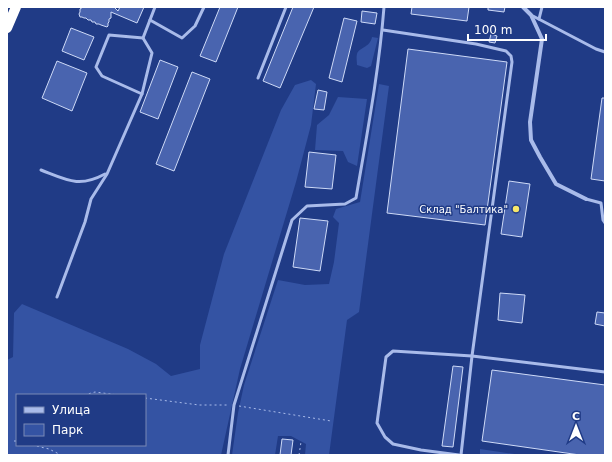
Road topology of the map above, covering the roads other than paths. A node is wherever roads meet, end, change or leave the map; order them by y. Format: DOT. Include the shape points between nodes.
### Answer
graph roads {
  1 [pos="16,7"];
  2 [pos="155,7"];
  3 [pos="204,7"];
  4 [pos="286,7"];
  5 [pos="384,7"];
  6 [pos="523,7"];
  7 [pos="542,7"];
  8 [pos="531,15"];
  9 [pos="539,19"];
  10 [pos="150,20"];
  11 [pos="7,28"];
  12 [pos="383,30"];
  13 [pos="142,38"];
  14 [pos="605,52"];
  15 [pos="258,78"];
  16 [pos="142,94"];
  17 [pos="41,170"];
  18 [pos="107,174"];
  19 [pos="586,199"];
  20 [pos="603,202"];
  21 [pos="605,223"];
  22 [pos="57,297"];
  23 [pos="472,356"];
  24 [pos="605,372"];
  25 [pos="228,455"];
  26 [pos="460,455"];
  1 -- 11 [label="highway"];
  2 -- 10 [label="lane"];
  3 -- 10 [label="lane" via="195,26 182,38"];
  4 -- 15 [label="lane"];
  5 -- 12 [label="lane"];
  6 -- 8 [label="street"];
  7 -- 9 [label="lane"];
  8 -- 9 [label="lane"];
  8 -- 19 [label="street" via="542,39 530,122 531,140 556,184"];
  9 -- 14 [label="lane"];
  10 -- 13 [label="lane"];
  12 -- 23 [label="lane" via="476,44 506,52 511,56"];
  12 -- 25 [label="lane" via="356,198 345,204 307,206 292,220 234,406"];
  13 -- 16 [label="lane" via="152,52"];
  13 -- 16 [label="lane" via="109,35 96,67 102,76"];
  16 -- 18 [label="lane"];
  17 -- 18 [label="lane" via="80,182 96,180"];
  18 -- 22 [label="lane" via="91,199"];
  19 -- 20 [label="lane"];
  20 -- 21 [label="lane"];
  23 -- 24 [label="lane"];
  23 -- 26 [label="lane"];
  23 -- 26 [label="lane" via="393,351 386,357 377,423 385,437 393,444"];
}
